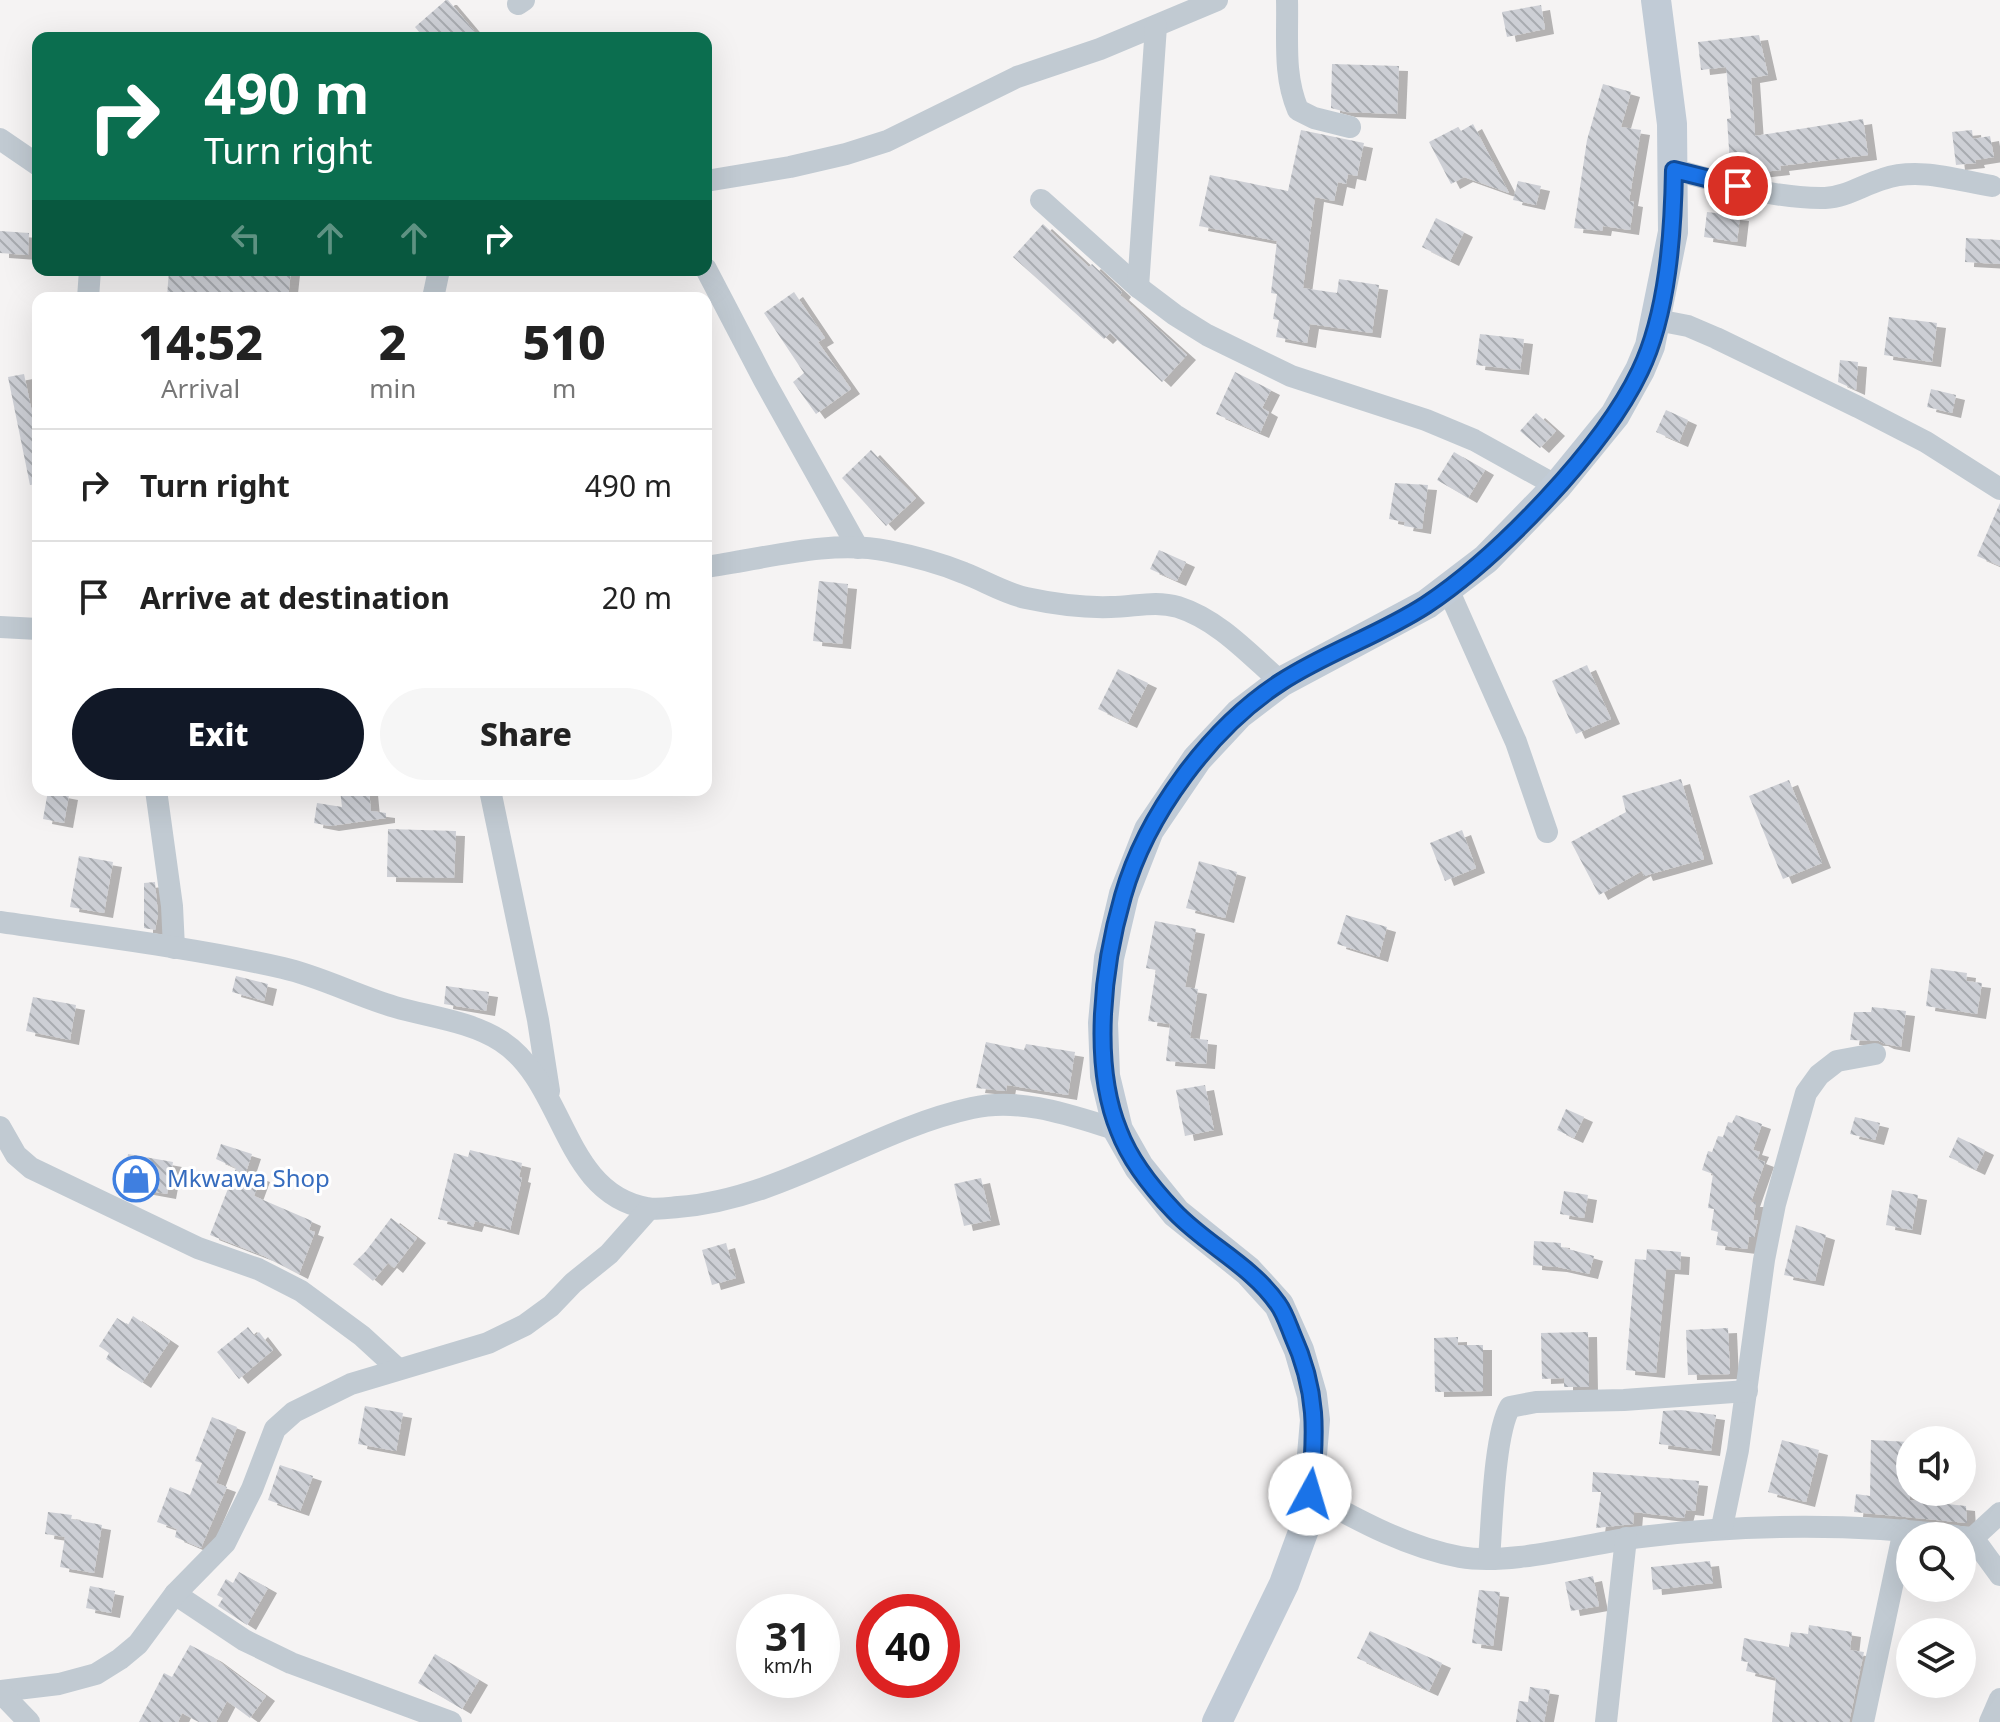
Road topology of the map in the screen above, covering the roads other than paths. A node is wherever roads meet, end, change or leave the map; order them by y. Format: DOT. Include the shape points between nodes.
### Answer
graph roads {
  1 [pos="1217,0"];
  2 [pos="1287,0"];
  3 [pos="1656,0"];
  4 [pos="1156,26"];
  5 [pos="1350,127"];
  6 [pos="0,139"];
  7 [pos="32,161"];
  8 [pos="1674,170"];
  9 [pos="712,180"];
  10 [pos="1992,186"];
  11 [pos="1041,200"];
  12 [pos="710,276"];
  13 [pos="1138,287"];
  14 [pos="1657,320"];
  15 [pos="1557,486"];
  16 [pos="2000,489"];
  17 [pos="858,548"];
  18 [pos="712,566"];
  19 [pos="1447,587"];
  20 [pos="0,627"];
  21 [pos="32,629"];
  22 [pos="1281,682"];
  23 [pos="157,796"];
  24 [pos="491,796"];
  25 [pos="1547,832"];
  26 [pos="0,922"];
  27 [pos="174,948"];
  28 [pos="1875,1054"];
  29 [pos="549,1096"];
  30 [pos="0,1127"];
  31 [pos="1118,1130"];
  32 [pos="649,1209"];
  33 [pos="398,1369"];
  34 [pos="1747,1391"];
  35 [pos="1310,1494"];
  36 [pos="2000,1513"];
  37 [pos="1722,1527"];
  38 [pos="1896,1529"];
  39 [pos="1976,1529"];
  40 [pos="1626,1538"];
  41 [pos="1976,1550"];
  42 [pos="1489,1559"];
  43 [pos="1896,1567"];
  44 [pos="2000,1575"];
  45 [pos="175,1594"];
  46 [pos="0,1691"];
  47 [pos="2000,1699"];
  48 [pos="25,1721"];
  49 [pos="451,1722"];
  50 [pos="1217,1722"];
  51 [pos="1606,1722"];
  52 [pos="1863,1722"];
  53 [pos="1990,1722"];
  1 -- 4 [label="street"];
  2 -- 5 [label="street" via="1287,69 1298,110"];
  3 -- 8 [label="street"];
  4 -- 9 [label="street" via="1006,82 887,141 790,167"];
  4 -- 13 [label="street"];
  6 -- 7 [label="street"];
  8 -- 10 [label="street" via="1790,196 1827,198 1907,174"];
  8 -- 14 [label="street" via="1673,232"];
  11 -- 13 [label="street"];
  12 -- 17 [label="street"];
  13 -- 15 [label="street" via="1207,335 1291,376 1426,420"];
  14 -- 15 [label="street" via="1640,370 1615,415"];
  14 -- 16 [label="street" via="1716,338 1858,407"];
  15 -- 19 [label="street" via="1486,559"];
  17 -- 18 [label="street"];
  17 -- 22 [label="street" via="920,559 1052,603 1177,607 1213,623"];
  19 -- 22 [label="street" via="1427,604"];
  19 -- 25 [label="street" via="1516,742"];
  20 -- 21 [label="street"];
  22 -- 31 [label="street" via="1239,714 1197,759 1149,830 1124,894 1109,958 1103,1023 1105,1076"];
  23 -- 27 [label="street"];
  24 -- 29 [label="street"];
  26 -- 27 [label="street"];
  27 -- 29 [label="street" via="284,968 392,1006 458,1022 500,1040 527,1062"];
  28 -- 34 [label="street" via="1837,1061 1806,1093 1772,1218"];
  29 -- 32 [label="street" via="590,1176 623,1201"];
  30 -- 33 [label="street" via="16,1155 31,1168 301,1291"];
  31 -- 32 [label="street" via="1048,1109 974,1107 902,1130 743,1195"];
  31 -- 35 [label="street" via="1176,1213 1248,1271 1279,1305 1312,1395"];
  32 -- 33 [label="street" via="609,1254 525,1325 488,1343"];
  33 -- 45 [label="street" via="321,1397 275,1429 225,1543"];
  34 -- 37 [label="street"];
  34 -- 42 [label="street" via="1510,1407 1500,1440"];
  35 -- 42 [label="street" via="1423,1548"];
  35 -- 50 [label="street" via="1306,1524 1284,1584"];
  36 -- 39 [label="street"];
  37 -- 38 [label="street"];
  37 -- 40 [label="street"];
  40 -- 42 [label="street"];
  40 -- 51 [label="street"];
  41 -- 44 [label="street"];
  43 -- 52 [label="street"];
  45 -- 46 [label="street" via="138,1644 96,1674"];
  45 -- 49 [label="street" via="244,1640 291,1663"];
  46 -- 48 [label="street"];
  47 -- 53 [label="street"];
}
